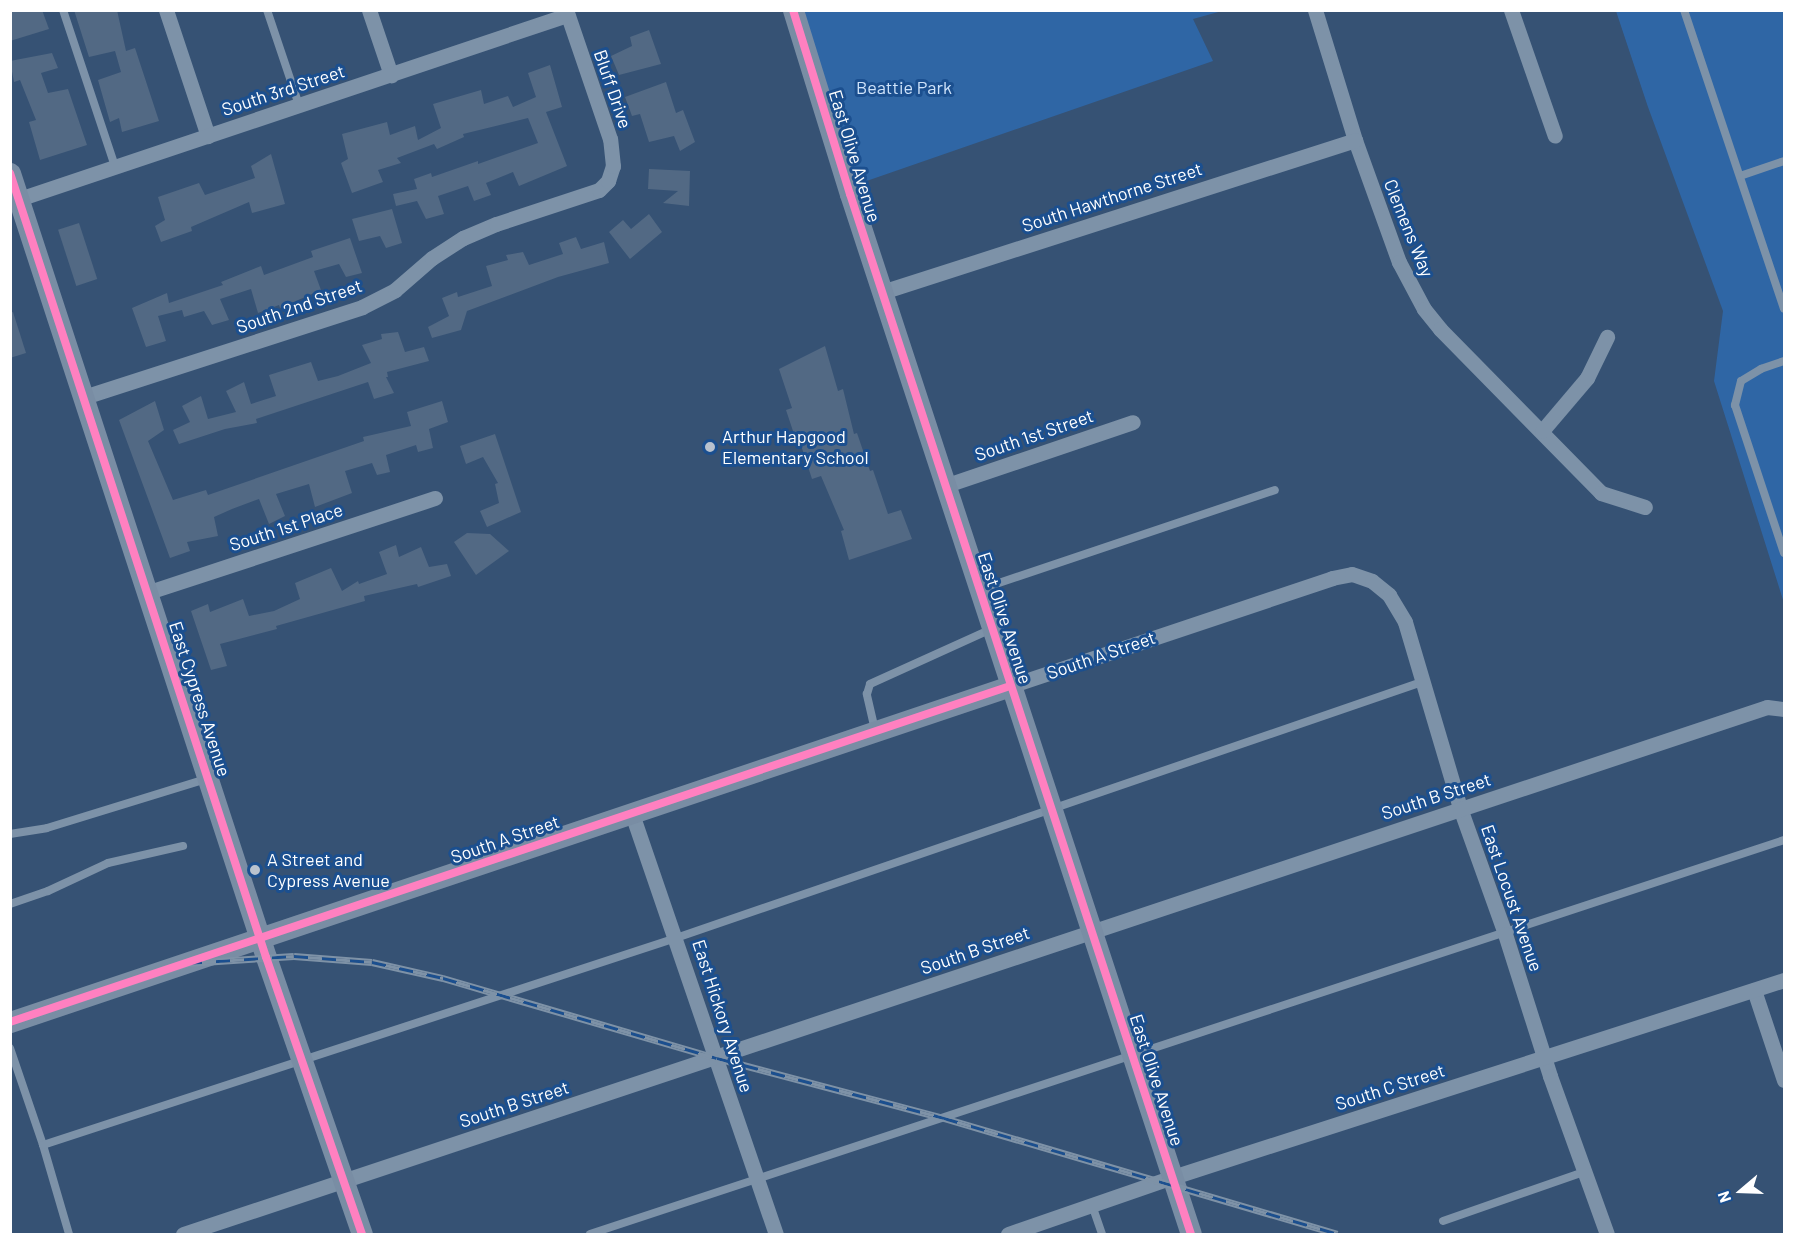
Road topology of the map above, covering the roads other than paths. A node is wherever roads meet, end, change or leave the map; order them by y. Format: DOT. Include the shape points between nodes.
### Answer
graph roads {
  1 [pos="63,10"];
  2 [pos="166,10"];
  3 [pos="267,10"];
  4 [pos="369,10"];
  5 [pos="793,10"];
  6 [pos="1315,10"];
  7 [pos="1511,10"];
  8 [pos="1683,10"];
  9 [pos="566,13"];
  10 [pos="391,75"];
  11 [pos="299,105"];
  12 [pos="208,136"];
  13 [pos="1555,136"];
  14 [pos="1355,140"];
  15 [pos="1785,161"];
  16 [pos="115,166"];
  17 [pos="10,172"];
  18 [pos="1740,176"];
  19 [pos="608,181"];
  20 [pos="15,201"];
  21 [pos="882,292"];
  22 [pos="1785,309"];
  23 [pos="1606,337"];
  24 [pos="1785,361"];
  25 [pos="84,398"];
  26 [pos="1133,422"];
  27 [pos="1542,431"];
  28 [pos="947,485"];
  29 [pos="1275,490"];
  30 [pos="435,498"];
  31 [pos="1645,507"];
  32 [pos="1785,553"];
  33 [pos="1372,581"];
  34 [pos="980,589"];
  35 [pos="149,592"];
  36 [pos="992,628"];
  37 [pos="1422,682"];
  38 [pos="1010,686"];
  39 [pos="1783,709"];
  40 [pos="875,731"];
  41 [pos="210,778"];
  42 [pos="1052,807"];
  43 [pos="1460,808"];
  44 [pos="632,811"];
  45 [pos="10,834"];
  46 [pos="1785,840"];
  47 [pos="183,846"];
  48 [pos="10,904"];
  49 [pos="1094,931"];
  50 [pos="1505,934"];
  51 [pos="676,938"];
  52 [pos="261,939"];
  53 [pos="1785,980"];
  54 [pos="1754,990"];
  55 [pos="10,1022"];
  56 [pos="10,1048"];
  57 [pos="1133,1054"];
  58 [pos="717,1058"];
  59 [pos="1544,1059"];
  60 [pos="302,1061"];
  61 [pos="1785,1080"];
  62 [pos="43,1145"];
  63 [pos="1584,1173"];
  64 [pos="1173,1177"];
  65 [pos="343,1180"];
  66 [pos="757,1181"];
  67 [pos="1092,1205"];
  68 [pos="1443,1221"];
  69 [pos="69,1234"];
  70 [pos="183,1234"];
  71 [pos="362,1234"];
  72 [pos="590,1234"];
  73 [pos="776,1234"];
  74 [pos="1008,1234"];
  75 [pos="1102,1234"];
  76 [pos="1191,1234"];
  77 [pos="1607,1234"];
  1 -- 16 [label="lane"];
  2 -- 12 [label="street"];
  3 -- 11 [label="lane"];
  4 -- 10 [label="street"];
  5 -- 21 [label="street, East Olive Avenue"];
  6 -- 14 [label="street, Clemens Way"];
  7 -- 13 [label="street"];
  8 -- 18 [label="lane"];
  9 -- 10 [label="street, South 3rd Street"];
  9 -- 19 [label="street, Bluff Drive" via="610,139 613,166"];
  10 -- 11 [label="street, South 3rd Street"];
  11 -- 12 [label="street, South 3rd Street"];
  12 -- 16 [label="street, South 3rd Street"];
  14 -- 21 [label="street, South Hawthorne Street"];
  14 -- 27 [label="street, Clemens Way" via="1399,262 1424,309"];
  15 -- 18 [label="lane"];
  16 -- 20 [label="street, South 3rd Street"];
  17 -- 20 [label="street, East Cypress Avenue"];
  18 -- 22 [label="lane"];
  19 -- 25 [label="street, South 2nd Street" via="599,190 463,238 395,290 362,307"];
  20 -- 25 [label="street, East Cypress Avenue"];
  21 -- 28 [label="street, East Olive Avenue"];
  23 -- 27 [label="street" via="1587,378"];
  24 -- 32 [label="lane" via="1741,381 1735,405"];
  25 -- 35 [label="street, East Cypress Avenue"];
  26 -- 28 [label="street, South 1st Street"];
  27 -- 31 [label="street, Clemens Way" via="1601,493"];
  28 -- 34 [label="street, East Olive Avenue"];
  29 -- 34 [label="lane"];
  30 -- 35 [label="street, South 1st Place"];
  33 -- 37 [label="street, East Locust Avenue" via="1398,607"];
  33 -- 38 [label="street, South A Street" via="1352,574 1332,578"];
  34 -- 36 [label="street, East Olive Avenue"];
  35 -- 41 [label="street, East Cypress Avenue"];
  36 -- 38 [label="street, East Olive Avenue"];
  36 -- 40 [label="lane" via="870,684 867,694"];
  37 -- 42 [label="lane"];
  37 -- 43 [label="street, East Locust Avenue"];
  38 -- 40 [label="street, South A Street"];
  38 -- 42 [label="street, East Olive Avenue"];
  39 -- 43 [label="street, South B Street" via="1767,707"];
  40 -- 44 [label="street, South A Street"];
  41 -- 45 [label="lane" via="47,828"];
  41 -- 52 [label="street, East Cypress Avenue"];
  42 -- 49 [label="street, East Olive Avenue"];
  42 -- 51 [label="lane"];
  43 -- 49 [label="street, South B Street"];
  43 -- 50 [label="street, East Locust Avenue"];
  44 -- 51 [label="street, East Hickory Avenue"];
  44 -- 52 [label="street, South A Street"];
  46 -- 50 [label="lane"];
  47 -- 48 [label="lane" via="108,864"];
  49 -- 57 [label="street, East Olive Avenue"];
  49 -- 58 [label="street, South B Street"];
  50 -- 57 [label="lane"];
  50 -- 59 [label="street, East Locust Avenue"];
  51 -- 58 [label="street, East Hickory Avenue"];
  51 -- 60 [label="lane"];
  52 -- 55 [label="street, South A Street"];
  52 -- 60 [label="street, East Cypress Avenue"];
  53 -- 54 [label="street, South C Street"];
  54 -- 59 [label="street, South C Street"];
  54 -- 61 [label="street"];
  56 -- 62 [label="lane"];
  57 -- 64 [label="street, East Olive Avenue"];
  57 -- 66 [label="lane"];
  58 -- 65 [label="street, South B Street"];
  58 -- 66 [label="street, East Hickory Avenue"];
  59 -- 63 [label="street, East Locust Avenue"];
  59 -- 64 [label="street, South C Street"];
  60 -- 62 [label="lane"];
  60 -- 65 [label="street, East Cypress Avenue"];
  62 -- 69 [label="lane"];
  63 -- 68 [label="lane"];
  63 -- 77 [label="street, East Locust Avenue"];
  64 -- 67 [label="street, South C Street"];
  64 -- 76 [label="street, East Olive Avenue"];
  65 -- 70 [label="street, South B Street"];
  65 -- 71 [label="street, East Cypress Avenue"];
  66 -- 72 [label="lane"];
  66 -- 73 [label="street, East Hickory Avenue"];
  67 -- 74 [label="street, South C Street"];
  67 -- 75 [label="lane"];
}
